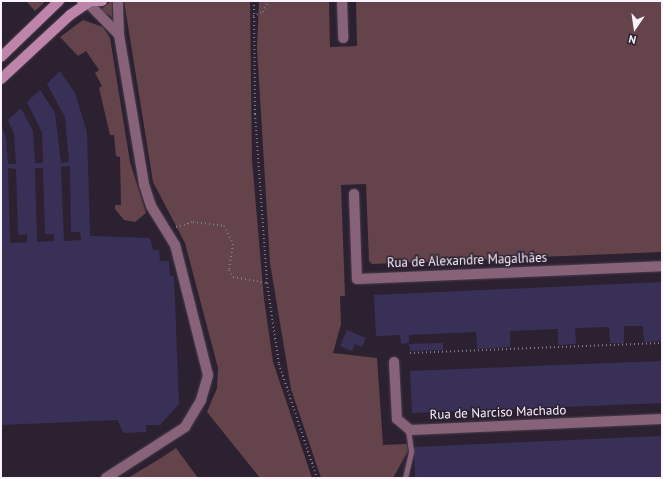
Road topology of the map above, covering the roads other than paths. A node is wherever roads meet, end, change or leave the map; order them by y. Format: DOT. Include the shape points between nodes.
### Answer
graph roads {
  1 [pos="102,1"];
  2 [pos="118,1"];
  3 [pos="342,1"];
  4 [pos="87,3"];
  5 [pos="56,4"];
  6 [pos="119,35"];
  7 [pos="342,38"];
  8 [pos="1,57"];
  9 [pos="1,79"];
  10 [pos="354,194"];
  11 [pos="662,266"];
  12 [pos="394,362"];
  13 [pos="662,419"];
  14 [pos="408,430"];
  15 [pos="106,478"];
  16 [pos="405,478"];
  1 -- 4 [label="main road"];
  2 -- 6 [label="street"];
  3 -- 7 [label="street"];
  4 -- 6 [label="street"];
  4 -- 9 [label="main road" via="65,19"];
  5 -- 8 [label="main road"];
  6 -- 15 [label="street" via="144,184 151,206 175,245 208,375 201,400 185,427"];
  10 -- 11 [label="street, Rua de Alexandre Magalhães" via="357,279"];
  12 -- 14 [label="street" via="397,419"];
  13 -- 14 [label="street, Rua de Narciso Machado"];
  14 -- 16 [label="lane" via="410,451"];
}
